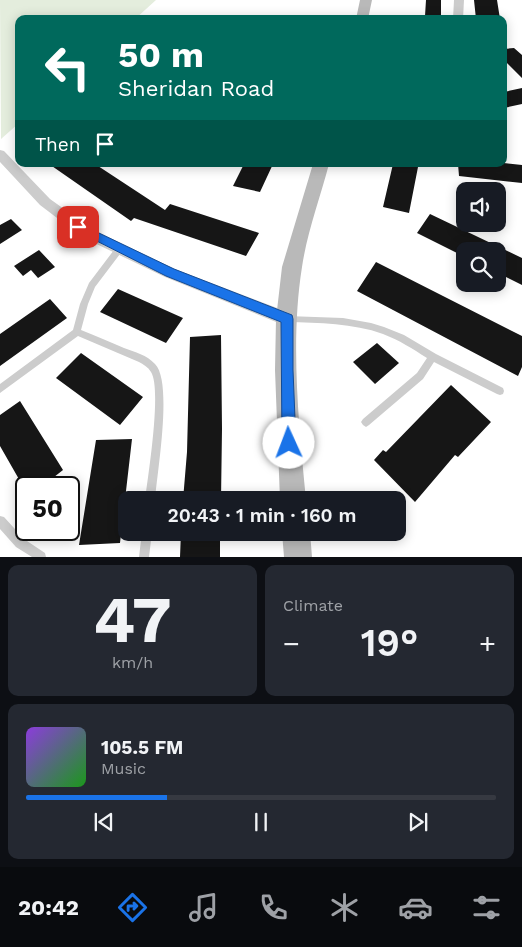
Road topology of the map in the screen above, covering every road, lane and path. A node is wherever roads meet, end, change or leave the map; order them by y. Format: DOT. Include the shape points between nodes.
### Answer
graph roads {
  1 [pos="366,0"];
  2 [pos="459,0"];
  3 [pos="363,15"];
  4 [pos="458,15"];
  5 [pos="0,154"];
  6 [pos="320,167"];
  7 [pos="120,248"];
  8 [pos="287,319"];
  9 [pos="77,332"];
  10 [pos="434,357"];
  11 [pos="0,389"];
  12 [pos="500,391"];
  13 [pos="366,422"];
  14 [pos="151,491"];
  15 [pos="292,491"];
  16 [pos="0,521"];
  17 [pos="146,541"];
  18 [pos="297,541"];
  19 [pos="41,557"];
  20 [pos="144,557"];
  21 [pos="298,557"];
  1 -- 3 [label="main road"];
  2 -- 4 [label="street"];
  5 -- 7 [label="street" via="45,202 69,221"];
  6 -- 8 [label="main road" via="292,267"];
  7 -- 8 [label="street" via="170,272"];
  7 -- 9 [label="lane" via="92,285"];
  8 -- 10 [label="lane" via="370,326 397,336"];
  8 -- 15 [label="main road" via="286,370"];
  9 -- 11 [label="lane"];
  9 -- 14 [label="lane" via="142,359 152,365 156,373 159,395"];
  10 -- 12 [label="lane"];
  10 -- 13 [label="lane" via="420,376"];
  16 -- 19 [label="lane" via="20,543"];
  17 -- 20 [label="lane"];
  18 -- 21 [label="main road"];
}
